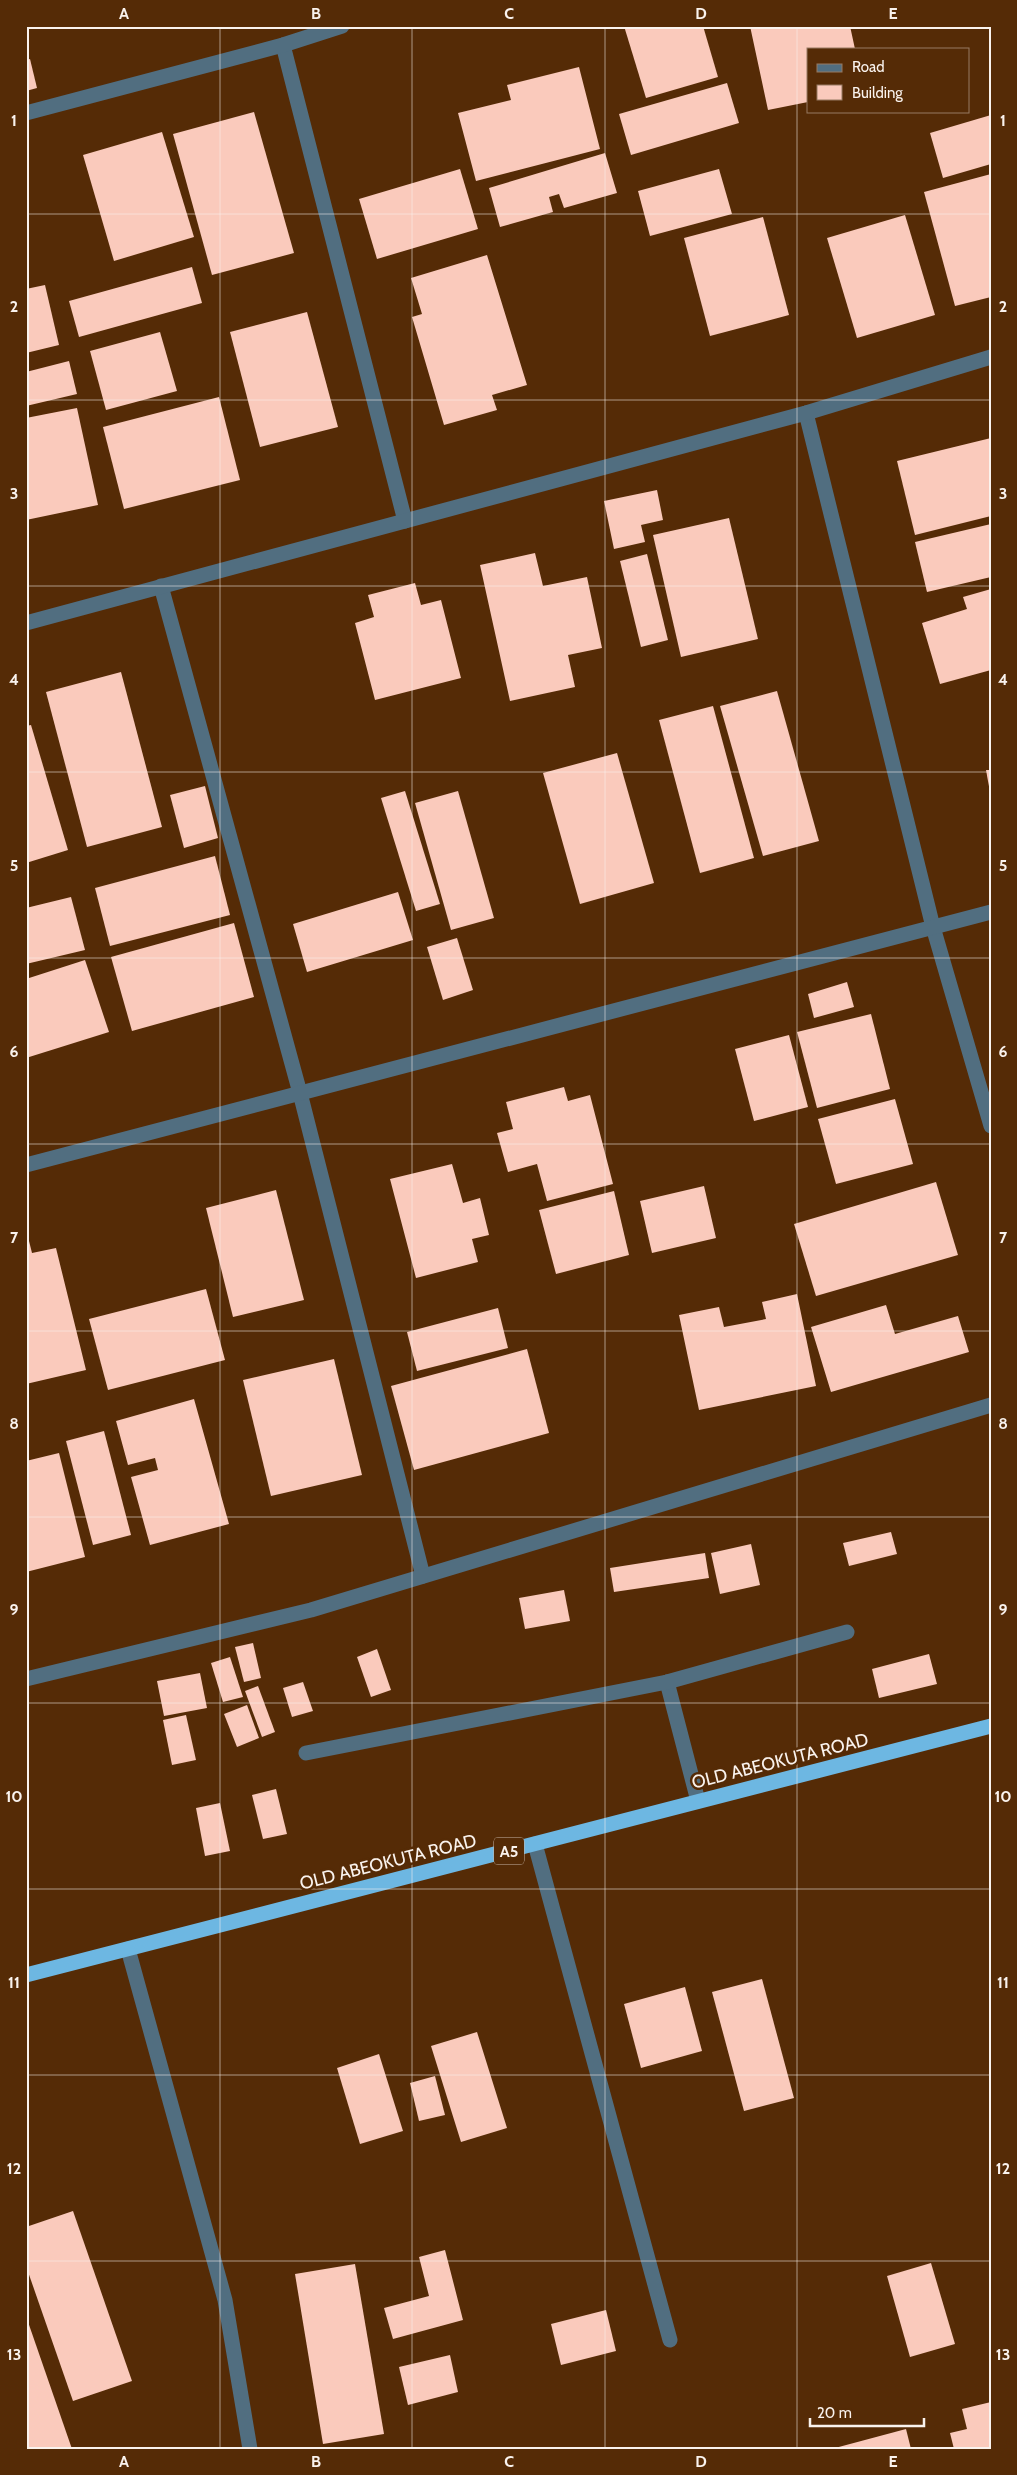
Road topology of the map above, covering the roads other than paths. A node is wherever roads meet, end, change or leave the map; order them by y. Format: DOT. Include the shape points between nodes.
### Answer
graph roads {
  1 [pos="342,26"];
  2 [pos="321,29"];
  3 [pos="283,45"];
  4 [pos="26,113"];
  5 [pos="991,357"];
  6 [pos="806,413"];
  7 [pos="405,521"];
  8 [pos="161,586"];
  9 [pos="26,623"];
  10 [pos="991,912"];
  11 [pos="933,927"];
  12 [pos="300,1093"];
  13 [pos="991,1126"];
  14 [pos="26,1165"];
  15 [pos="991,1405"];
  16 [pos="423,1576"];
  17 [pos="847,1632"];
  18 [pos="26,1679"];
  19 [pos="667,1682"];
  20 [pos="991,1726"];
  21 [pos="306,1753"];
  22 [pos="698,1802"];
  23 [pos="535,1844"];
  24 [pos="128,1949"];
  25 [pos="26,1975"];
  26 [pos="670,2340"];
  27 [pos="250,2449"];
  1 -- 2 [label="street"];
  2 -- 3 [label="street"];
  3 -- 4 [label="street"];
  3 -- 7 [label="street"];
  5 -- 6 [label="street"];
  6 -- 7 [label="street"];
  6 -- 11 [label="street"];
  7 -- 8 [label="street"];
  8 -- 9 [label="street"];
  8 -- 12 [label="street"];
  10 -- 11 [label="street"];
  11 -- 12 [label="street"];
  11 -- 13 [label="street"];
  12 -- 14 [label="street"];
  12 -- 16 [label="street"];
  15 -- 16 [label="street"];
  16 -- 18 [label="street" via="311,1610"];
  17 -- 19 [label="street"];
  19 -- 21 [label="street"];
  19 -- 22 [label="street"];
  20 -- 22 [label="highway, OLD ABEOKUTA ROAD / A5"];
  22 -- 23 [label="highway, OLD ABEOKUTA ROAD / A5"];
  23 -- 24 [label="highway, OLD ABEOKUTA ROAD / A5"];
  23 -- 26 [label="street"];
  24 -- 25 [label="highway, OLD ABEOKUTA ROAD / A5"];
  24 -- 27 [label="street" via="225,2300"];
}
